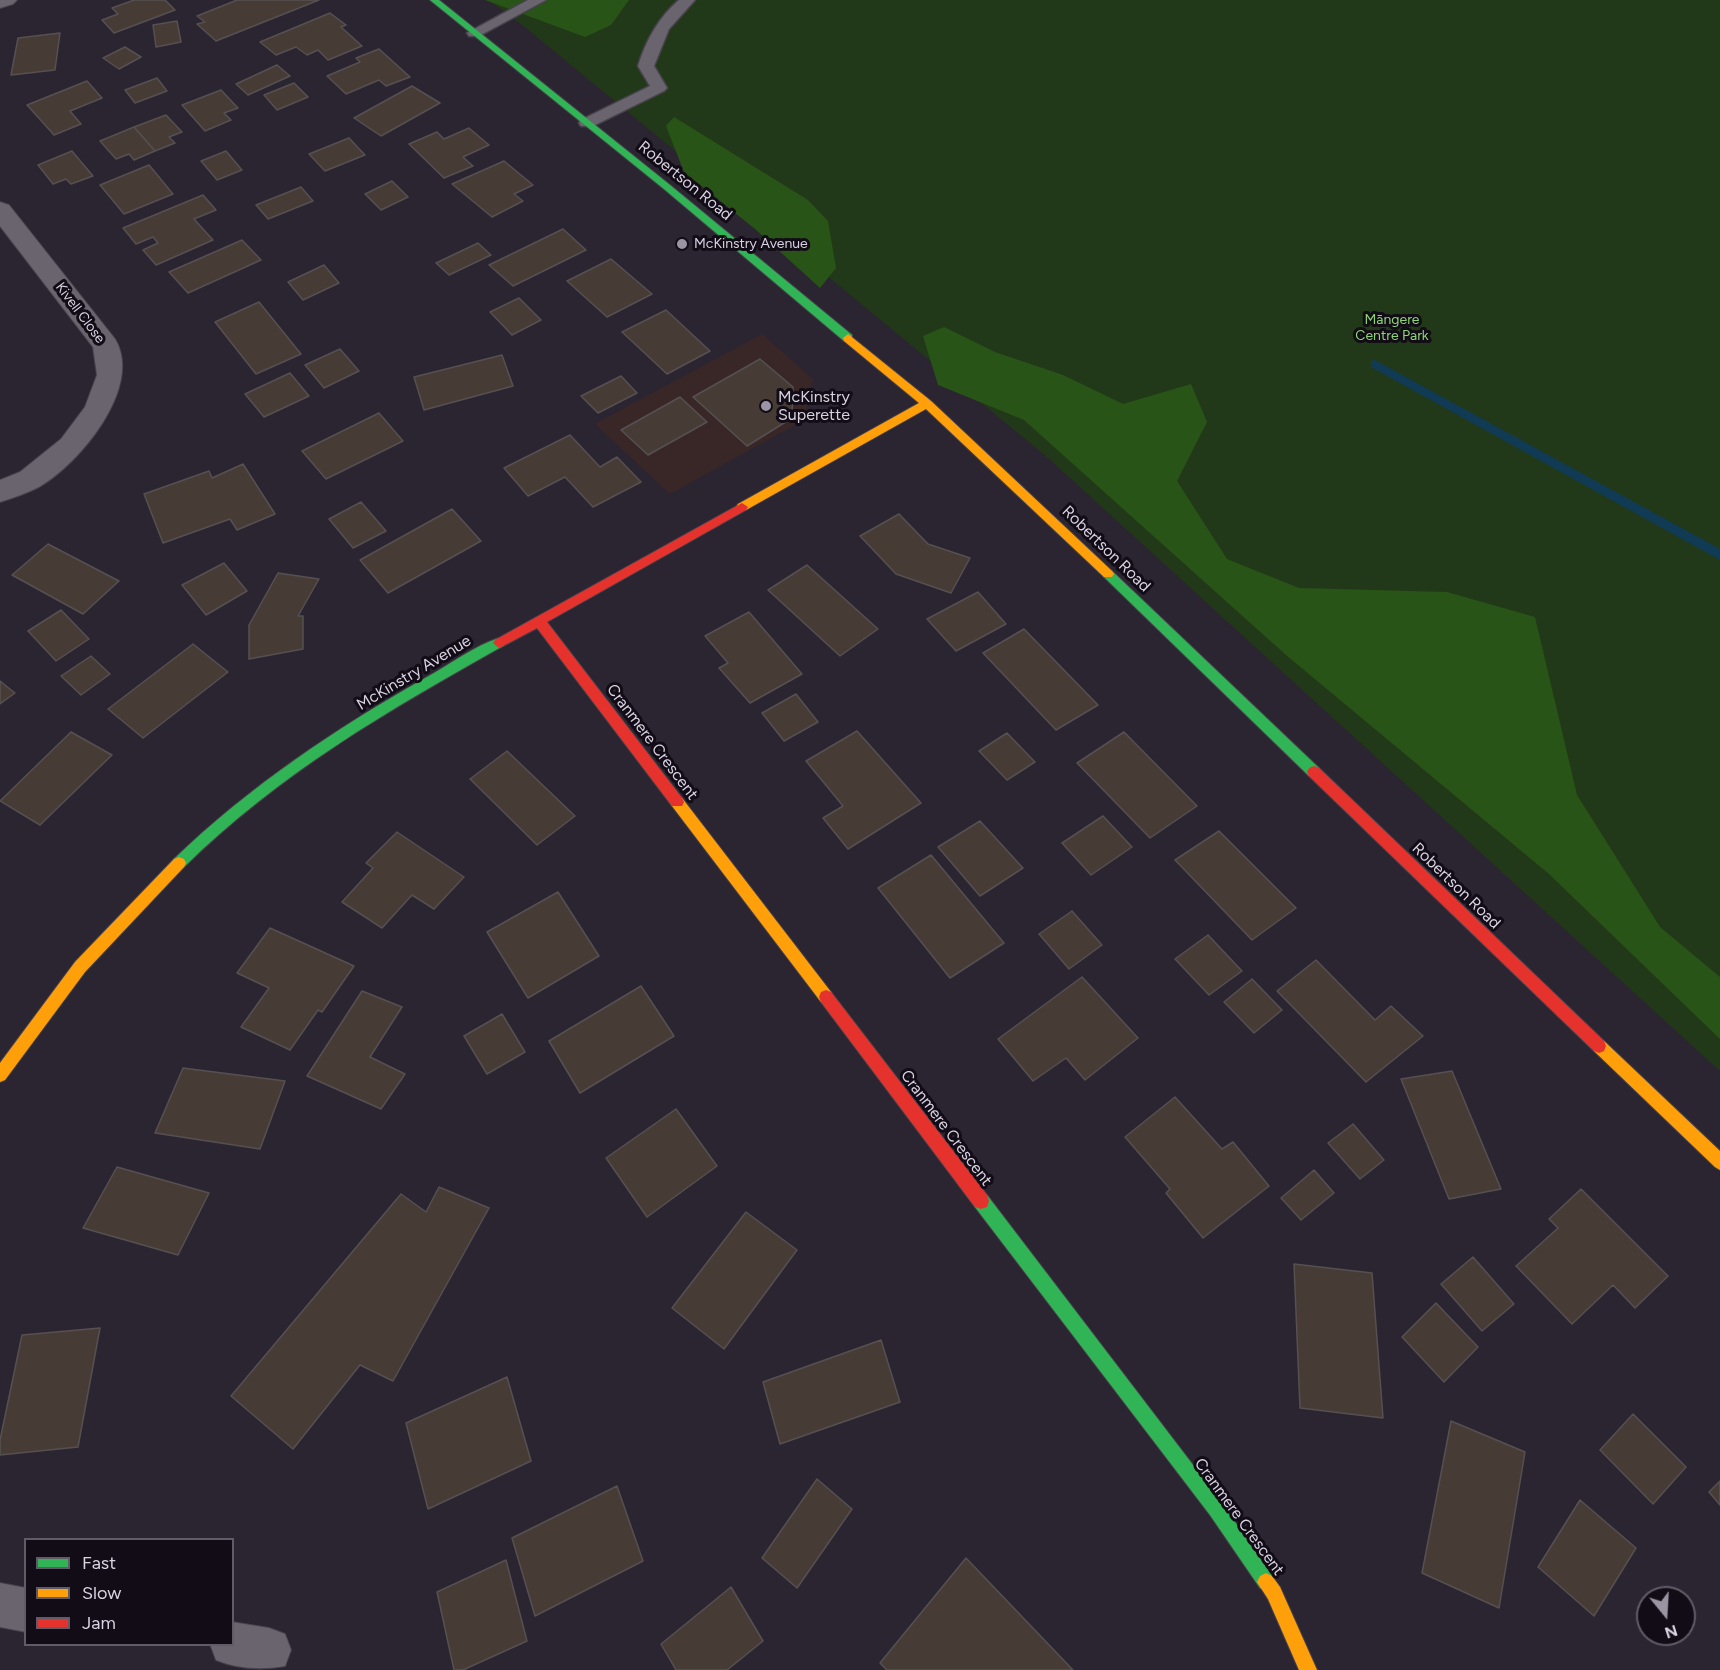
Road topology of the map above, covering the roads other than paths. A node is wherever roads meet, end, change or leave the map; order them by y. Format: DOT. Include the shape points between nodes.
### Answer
graph roads {
  1 [pos="6,0"];
  2 [pos="434,0"];
  3 [pos="539,0"];
  4 [pos="688,0"];
  5 [pos="0,2"];
  6 [pos="474,33"];
  7 [pos="587,123"];
  8 [pos="0,210"];
  9 [pos="927,404"];
  10 [pos="0,492"];
  11 [pos="538,620"];
  12 [pos="0,1075"];
  13 [pos="1720,1162"];
  14 [pos="0,1605"];
  15 [pos="24,1610"];
  16 [pos="1308,1670"];
  1 -- 5 [label="street"];
  2 -- 6 [label="street, Robertson Road"];
  3 -- 6 [label="lane"];
  4 -- 7 [label="lane" via="673,11 652,44 646,66 659,88"];
  6 -- 7 [label="street, Robertson Road"];
  7 -- 9 [label="street, Robertson Road"];
  8 -- 10 [label="street, Kivell Close" via="106,345 110,375 97,410 71,446 30,478"];
  9 -- 11 [label="street, McKinstry Avenue"];
  9 -- 13 [label="street, Robertson Road"];
  11 -- 12 [label="street, McKinstry Avenue" via="428,682 271,780 190,851 80,967"];
  11 -- 16 [label="street, Cranmere Crescent" via="1216,1509 1274,1593"];
  14 -- 15 [label="street"];
}
